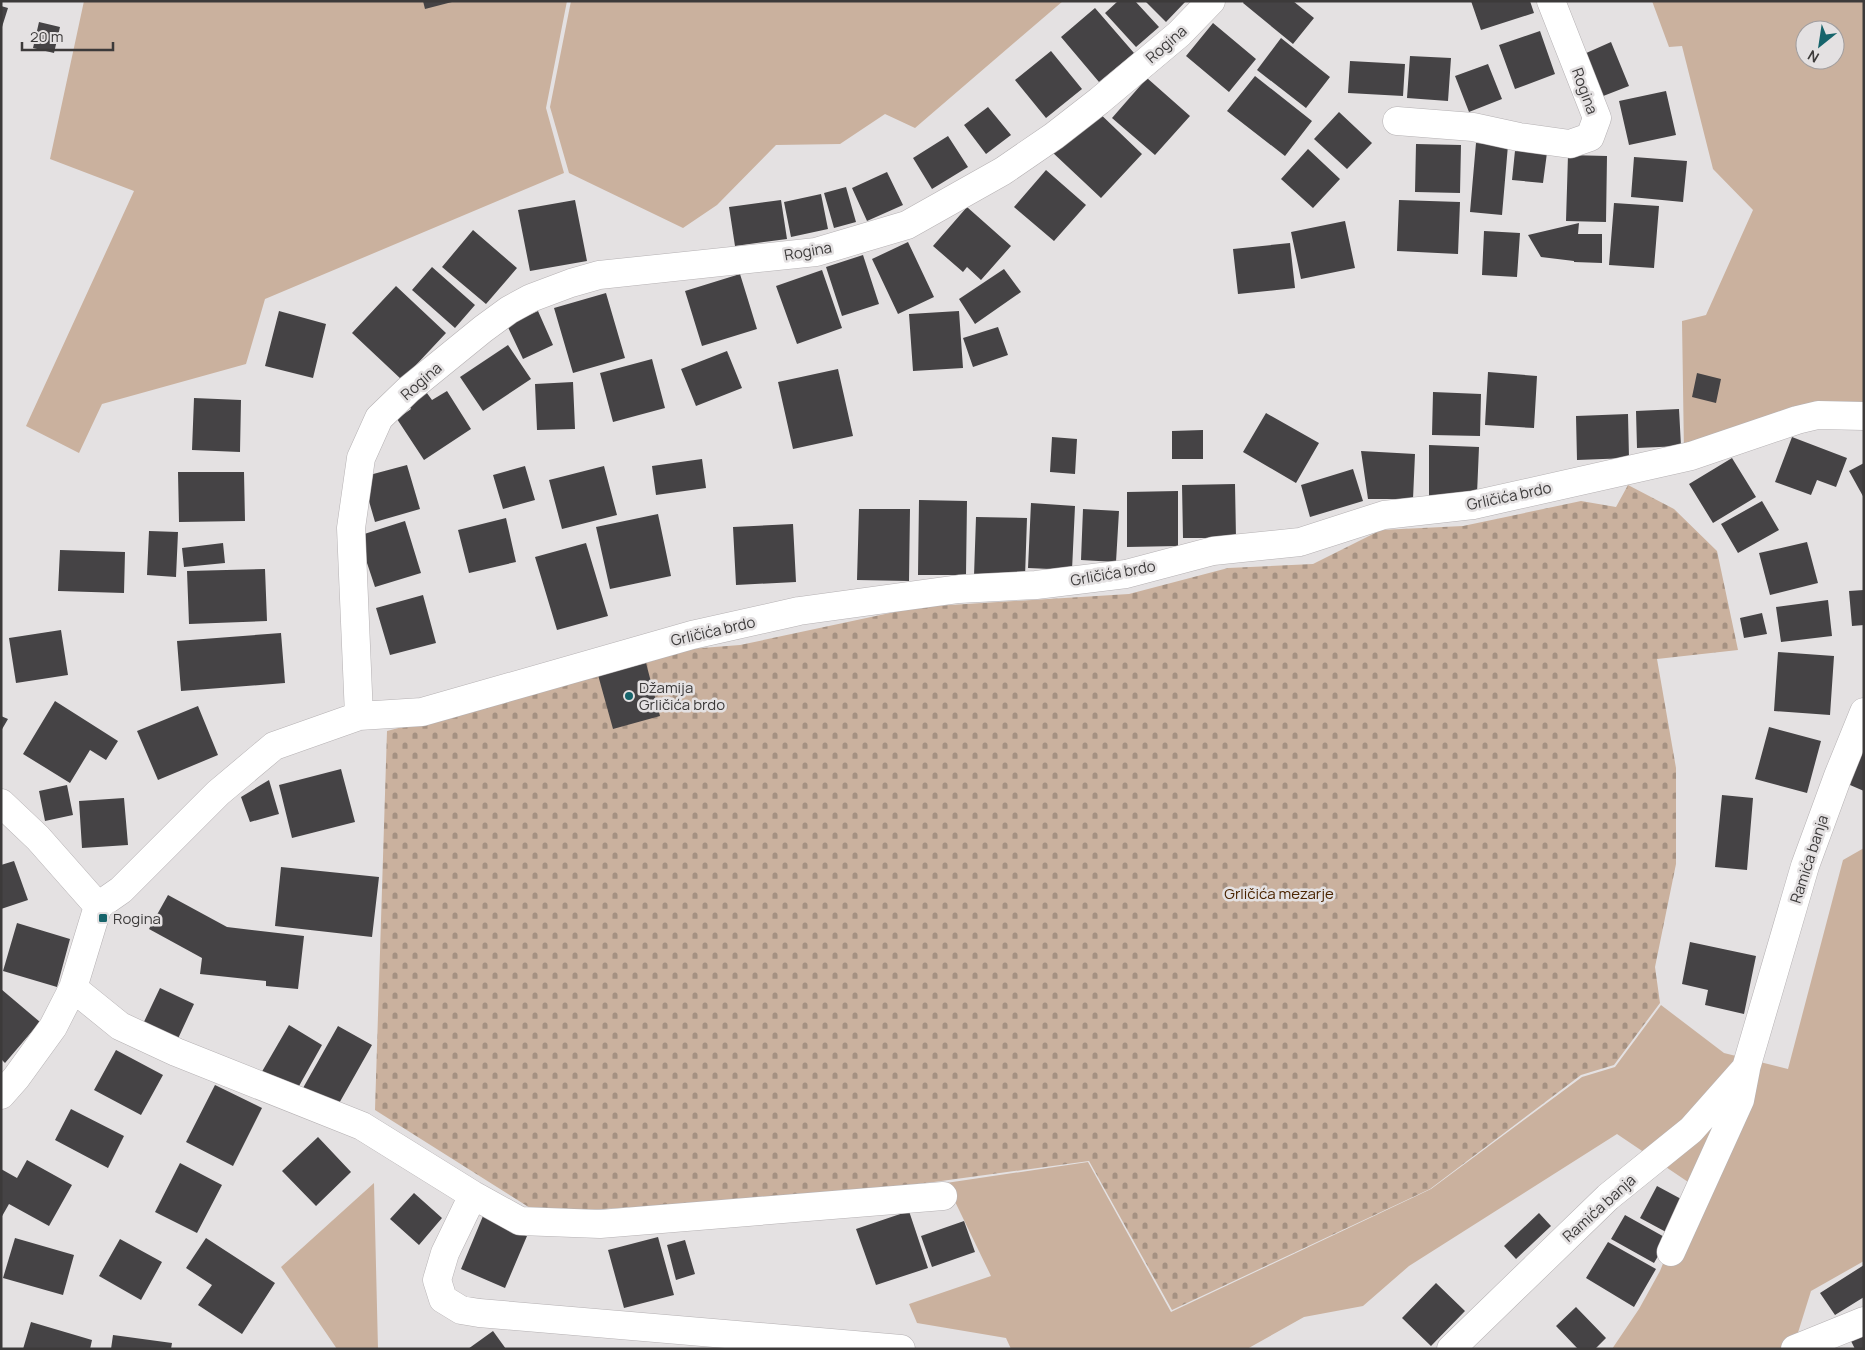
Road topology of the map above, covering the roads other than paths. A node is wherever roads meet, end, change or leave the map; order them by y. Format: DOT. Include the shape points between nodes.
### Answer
graph roads {
  1 [pos="1211,1"];
  2 [pos="1551,1"];
  3 [pos="1397,121"];
  4 [pos="1864,416"];
  5 [pos="1864,712"];
  6 [pos="359,716"];
  7 [pos="1,804"];
  8 [pos="98,906"];
  9 [pos="74,988"];
  10 [pos="1746,1068"];
  11 [pos="1,1094"];
  12 [pos="473,1195"];
  13 [pos="944,1196"];
  14 [pos="1671,1252"];
  15 [pos="1864,1321"];
  16 [pos="901,1349"];
  17 [pos="1451,1349"];
  18 [pos="1795,1349"];
  1 -- 6 [label="street, Rogina" via="1179,34 1054,136 1003,171 907,226 816,252 599,275 571,283 509,310 408,390 380,418 361,458 351,528"];
  2 -- 3 [label="street, Rogina" via="1597,118 1590,137 1570,144 1473,127"];
  4 -- 6 [label="street, Grličića brdo" via="1818,415 1691,456 1474,505 1384,515 1300,542 1213,551 1126,574 1036,585 959,589 799,611 692,635 422,712"];
  5 -- 10 [label="street, Ramića banja" via="1805,866"];
  6 -- 8 [label="street" via="274,746 218,793 121,890"];
  7 -- 8 [label="street" via="38,838"];
  8 -- 9 [label="street"];
  9 -- 11 [label="street" via="53,1027"];
  9 -- 12 [label="street" via="120,1026 176,1052 362,1126"];
  10 -- 14 [label="street, Ramića banja" via="1740,1100"];
  10 -- 17 [label="street, Ramića banja" via="1691,1130 1608,1197"];
  12 -- 13 [label="street" via="520,1221 600,1224"];
  12 -- 16 [label="street" via="445,1253 437,1280 443,1299 461,1310"];
  15 -- 18 [label="street"];
}
